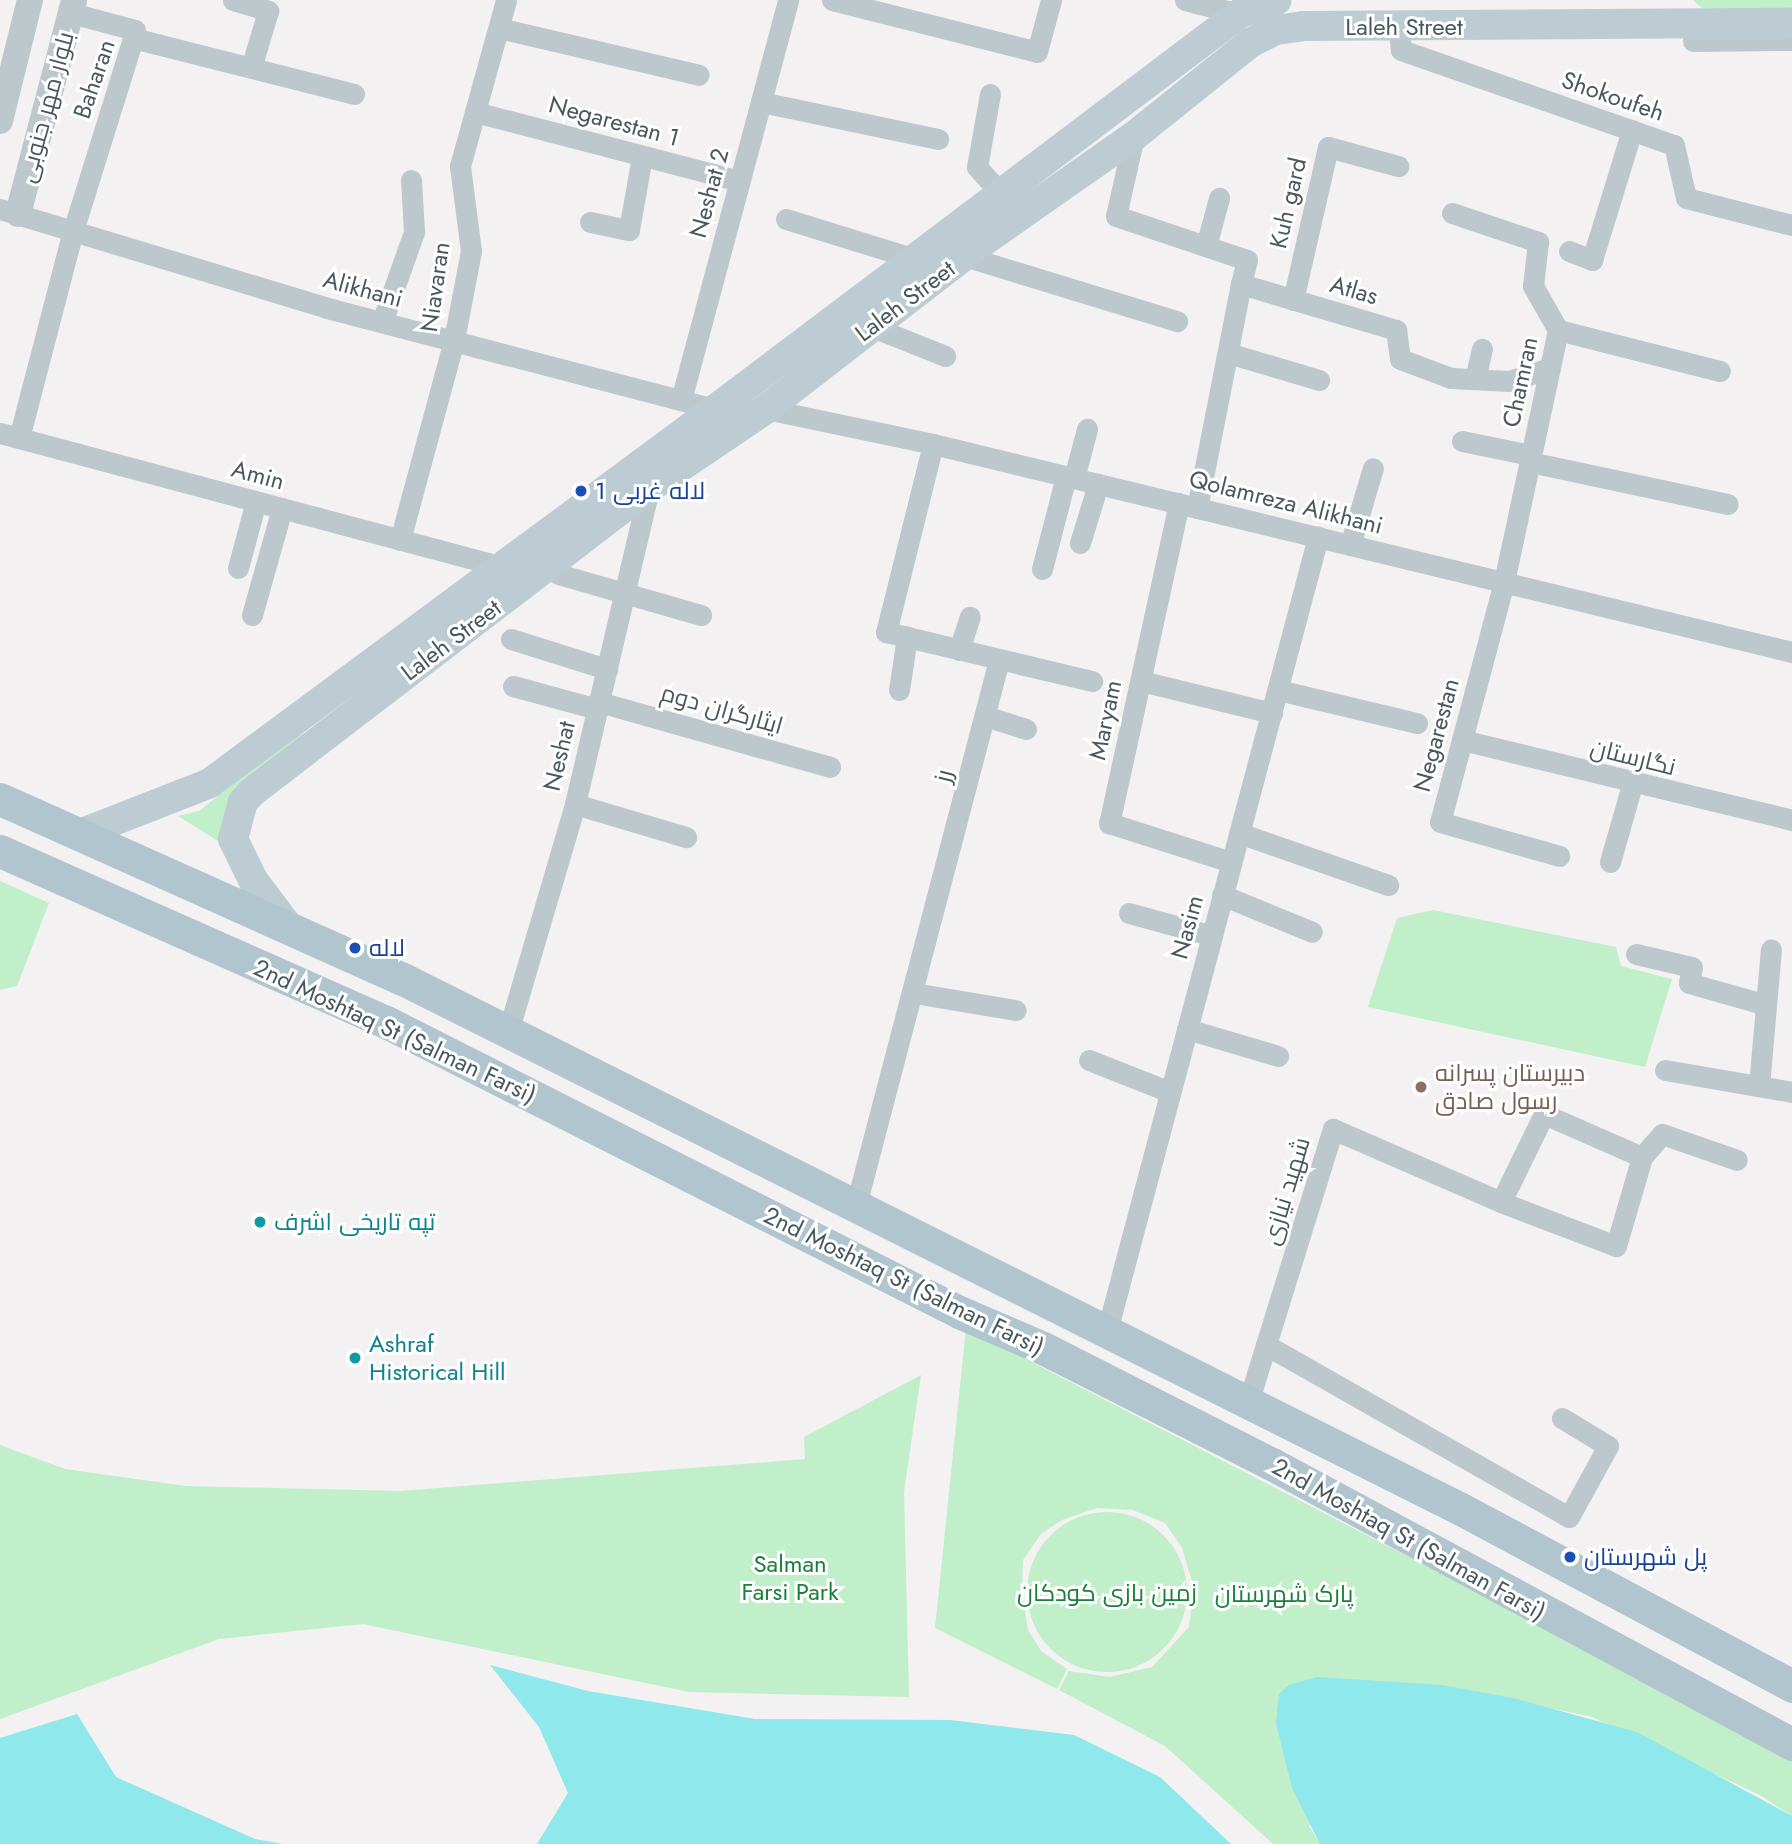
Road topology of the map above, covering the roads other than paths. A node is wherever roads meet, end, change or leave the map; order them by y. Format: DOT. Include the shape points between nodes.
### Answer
graph roads {
  1 [pos="30,0"];
  2 [pos="233,0"];
  3 [pos="506,0"];
  4 [pos="788,0"];
  5 [pos="832,0"];
  6 [pos="1051,0"];
  7 [pos="1185,0"];
  8 [pos="1277,0"];
  9 [pos="73,6"];
  10 [pos="1238,14"];
  11 [pos="1683,22"];
  12 [pos="1792,23"];
  13 [pos="499,28"];
  14 [pos="1399,29"];
  15 [pos="133,38"];
  16 [pos="1792,40"];
  17 [pos="251,68"];
  18 [pos="699,75"];
  19 [pos="354,94"];
  20 [pos="990,94"];
  21 [pos="761,102"];
  22 [pos="475,112"];
  23 [pos="0,121"];
  24 [pos="1632,130"];
  25 [pos="1135,136"];
  26 [pos="938,139"];
  27 [pos="642,156"];
  28 [pos="1398,166"];
  29 [pos="411,180"];
  30 [pos="740,181"];
  31 [pos="1001,194"];
  32 [pos="1219,198"];
  33 [pos="9,211"];
  34 [pos="1452,213"];
  35 [pos="786,219"];
  36 [pos="590,222"];
  37 [pos="1792,225"];
  38 [pos="73,231"];
  39 [pos="1206,246"];
  40 [pos="1569,251"];
  41 [pos="964,256"];
  42 [pos="915,259"];
  43 [pos="1241,284"];
  44 [pos="1293,300"];
  45 [pos="1177,321"];
  46 [pos="382,322"];
  47 [pos="870,326"];
  48 [pos="1558,330"];
  49 [pos="833,338"];
  50 [pos="454,340"];
  51 [pos="1482,349"];
  52 [pos="1228,353"];
  53 [pos="945,356"];
  54 [pos="1550,368"];
  55 [pos="1720,371"];
  56 [pos="1475,379"];
  57 [pos="1319,380"];
  58 [pos="681,400"];
  59 [pos="716,409"];
  60 [pos="766,409"];
  61 [pos="1087,429"];
  62 [pos="10,435"];
  63 [pos="1462,441"];
  64 [pos="933,444"];
  65 [pos="1531,458"];
  66 [pos="1373,468"];
  67 [pos="1070,477"];
  68 [pos="1098,484"];
  69 [pos="649,488"];
  70 [pos="256,501"];
  71 [pos="1728,504"];
  72 [pos="1188,506"];
  73 [pos="282,508"];
  74 [pos="1318,537"];
  75 [pos="400,540"];
  76 [pos="1080,543"];
  77 [pos="1350,545"];
  78 [pos="503,567"];
  79 [pos="238,568"];
  80 [pos="1042,569"];
  81 [pos="558,574"];
  82 [pos="1504,582"];
  83 [pos="625,592"];
  84 [pos="252,615"];
  85 [pos="701,615"];
  86 [pos="970,617"];
  87 [pos="908,637"];
  88 [pos="511,639"];
  89 [pos="959,650"];
  90 [pos="1792,652"];
  91 [pos="999,660"];
  92 [pos="607,669"];
  93 [pos="1092,681"];
  94 [pos="1141,681"];
  95 [pos="513,686"];
  96 [pos="899,690"];
  97 [pos="1278,690"];
  98 [pos="598,705"];
  99 [pos="1272,713"];
  100 [pos="985,716"];
  101 [pos="322,719"];
  102 [pos="1417,723"];
  103 [pos="1026,729"];
  104 [pos="1462,740"];
  105 [pos="830,767"];
  106 [pos="1632,785"];
  107 [pos="0,799"];
  108 [pos="575,804"];
  109 [pos="1792,820"];
  110 [pos="1239,833"];
  111 [pos="80,834"];
  112 [pos="686,837"];
  113 [pos="0,851"];
  114 [pos="1559,856"];
  115 [pos="1231,862"];
  116 [pos="1610,862"];
  117 [pos="1388,886"];
  118 [pos="1222,895"];
  119 [pos="1129,913"];
  120 [pos="290,929"];
  121 [pos="1312,932"];
  122 [pos="1212,936"];
  123 [pos="1772,950"];
  124 [pos="1636,954"];
  125 [pos="914,993"];
  126 [pos="1766,1004"];
  127 [pos="1016,1010"];
  128 [pos="1187,1029"];
  129 [pos="508,1032"];
  130 [pos="1278,1056"];
  131 [pos="1089,1060"];
  132 [pos="1665,1070"];
  133 [pos="1759,1086"];
  134 [pos="1170,1092"];
  135 [pos="1792,1092"];
  136 [pos="1642,1157"];
  137 [pos="1737,1160"];
  138 [pos="1501,1202"];
  139 [pos="856,1205"];
  140 [pos="1107,1331"];
  141 [pos="1266,1345"];
  142 [pos="1248,1402"];
  143 [pos="1562,1418"];
  144 [pos="1792,1686"];
  145 [pos="1792,1744"];
  1 -- 23 [label="street, بلوار مهر جنوبی"];
  2 -- 17 [label="street" via="268,11"];
  3 -- 13 [label="street, Niavaran"];
  4 -- 21 [label="street, Neshat 2"];
  5 -- 6 [label="street" via="1037,52"];
  7 -- 10 [label="street"];
  8 -- 10 [label="main road, Laleh Street"];
  9 -- 15 [label="street" via="135,30"];
  9 -- 33 [label="street, بلوار مهر جنوبی"];
  10 -- 31 [label="main road, Laleh Street"];
  11 -- 12 [label="main road, Laleh Street"];
  11 -- 14 [label="main road, Laleh Street"];
  11 -- 16 [label="street"];
  13 -- 18 [label="street"];
  13 -- 22 [label="street, Niavaran"];
  14 -- 24 [label="street, Shokoufeh" via="1401,50"];
  14 -- 25 [label="main road, Laleh Street" via="1304,26 1276,30 1250,43"];
  15 -- 17 [label="street, Baharan"];
  15 -- 38 [label="street, Baharan"];
  17 -- 19 [label="street, Baharan"];
  20 -- 31 [label="street" via="977,167"];
  21 -- 26 [label="street"];
  21 -- 30 [label="street, Neshat 2"];
  22 -- 27 [label="street, Negarestan 1"];
  22 -- 50 [label="street, Niavaran" via="460,166 471,251"];
  24 -- 37 [label="street, Shokoufeh" via="1674,145 1686,198"];
  24 -- 40 [label="street" via="1592,260"];
  25 -- 39 [label="street" via="1116,216"];
  25 -- 41 [label="main road, Laleh Street"];
  27 -- 30 [label="street, Negarestan 1"];
  27 -- 36 [label="street" via="629,230"];
  28 -- 44 [label="street, Kuh gard" via="1328,148"];
  29 -- 46 [label="street" via="414,232"];
  30 -- 58 [label="street, Neshat 2"];
  31 -- 42 [label="main road, Laleh Street"];
  32 -- 39 [label="street"];
  33 -- 38 [label="street, Alikhani"];
  34 -- 48 [label="street, Chamran" via="1538,242 1534,286"];
  35 -- 42 [label="street"];
  38 -- 46 [label="street, Alikhani"];
  38 -- 62 [label="street, Baharan"];
  39 -- 43 [label="street" via="1247,260"];
  41 -- 45 [label="street"];
  41 -- 47 [label="main road, Laleh Street"];
  42 -- 49 [label="main road, Laleh Street"];
  43 -- 44 [label="street, Atlas"];
  43 -- 52 [label="street"];
  44 -- 56 [label="street, Atlas" via="1396,330 1399,359 1451,378"];
  46 -- 50 [label="street, Alikhani"];
  47 -- 49 [label="main road, Laleh Street"];
  47 -- 53 [label="street"];
  48 -- 54 [label="street, Chamran"];
  48 -- 55 [label="street"];
  49 -- 59 [label="main road, Laleh Street"];
  49 -- 60 [label="main road, Laleh Street"];
  50 -- 58 [label="street, Alikhani"];
  50 -- 75 [label="street, Niavaran"];
  51 -- 56 [label="street"];
  52 -- 57 [label="street"];
  52 -- 72 [label="street"];
  54 -- 56 [label="street, Atlas" via="1509,381"];
  54 -- 65 [label="street, Chamran"];
  58 -- 59 [label="street, Alikhani"];
  59 -- 78 [label="main road, Laleh Street"];
  60 -- 64 [label="street, Qolamreza Alikhani"];
  60 -- 69 [label="main road, Laleh Street"];
  61 -- 67 [label="street"];
  62 -- 70 [label="street, Amin"];
  63 -- 65 [label="street"];
  64 -- 67 [label="street, Qolamreza Alikhani"];
  64 -- 87 [label="street" via="887,632"];
  65 -- 71 [label="street, Chamran"];
  65 -- 82 [label="street, Chamran"];
  66 -- 77 [label="street"];
  67 -- 68 [label="street, Qolamreza Alikhani"];
  67 -- 80 [label="street"];
  68 -- 72 [label="street, Qolamreza Alikhani"];
  68 -- 76 [label="street"];
  69 -- 83 [label="street, Neshat"];
  69 -- 101 [label="main road, Laleh Street"];
  70 -- 73 [label="street, Amin"];
  70 -- 79 [label="street"];
  72 -- 74 [label="street, Qolamreza Alikhani"];
  72 -- 94 [label="street, Maryam"];
  73 -- 75 [label="street, Amin"];
  73 -- 84 [label="street"];
  74 -- 77 [label="street, Qolamreza Alikhani"];
  74 -- 97 [label="street, Nasim"];
  75 -- 78 [label="street, Amin"];
  77 -- 82 [label="street, Qolamreza Alikhani"];
  78 -- 101 [label="main road, Laleh Street"];
  81 -- 83 [label="street"];
  82 -- 90 [label="street, Qolamreza Alikhani"];
  82 -- 104 [label="street, Negarestan"];
  83 -- 85 [label="street"];
  83 -- 92 [label="street, Neshat"];
  86 -- 89 [label="street"];
  87 -- 89 [label="street"];
  87 -- 96 [label="street"];
  88 -- 92 [label="street"];
  89 -- 91 [label="street"];
  91 -- 93 [label="street"];
  91 -- 100 [label="street, رز"];
  92 -- 98 [label="street, Neshat"];
  94 -- 99 [label="street"];
  94 -- 115 [label="street, Maryam" via="1109,824"];
  95 -- 98 [label="street, ایثارگران دوم"];
  97 -- 99 [label="street, Nasim"];
  97 -- 102 [label="street"];
  98 -- 105 [label="street, ایثارگران دوم"];
  98 -- 108 [label="street, Neshat"];
  99 -- 110 [label="street, Nasim"];
  100 -- 103 [label="street"];
  100 -- 125 [label="street, رز"];
  101 -- 111 [label="main road, Laleh Street" via="210,783"];
  101 -- 120 [label="main road, Laleh Street" via="252,792 236,819 233,839 239,853"];
  104 -- 106 [label="street, نگارستان"];
  104 -- 114 [label="street, Negarestan" via="1440,822"];
  106 -- 109 [label="street, نگارستان"];
  106 -- 116 [label="street"];
  107 -- 111 [label="main road, 2nd Moshtaq St (Salman Farsi)"];
  108 -- 112 [label="street"];
  108 -- 129 [label="street, Neshat"];
  110 -- 115 [label="street, Nasim"];
  110 -- 117 [label="street"];
  111 -- 120 [label="main road, 2nd Moshtaq St (Salman Farsi)"];
  113 -- 145 [label="main road, 2nd Moshtaq St (Salman Farsi)" via="386,1022 959,1312 1043,1348 1272,1464"];
  115 -- 118 [label="street, Nasim"];
  118 -- 121 [label="street"];
  118 -- 122 [label="street, Nasim"];
  119 -- 122 [label="street"];
  120 -- 129 [label="main road, 2nd Moshtaq St (Salman Farsi)"];
  122 -- 128 [label="street, Nasim"];
  123 -- 126 [label="street"];
  124 -- 126 [label="street" via="1692,967 1689,983"];
  125 -- 127 [label="street"];
  125 -- 139 [label="street, رز"];
  126 -- 133 [label="street"];
  128 -- 130 [label="street"];
  128 -- 134 [label="street, Nasim"];
  129 -- 139 [label="main road, 2nd Moshtaq St (Salman Farsi)"];
  131 -- 134 [label="street"];
  132 -- 133 [label="street"];
  133 -- 135 [label="street"];
  134 -- 140 [label="street, Nasim"];
  136 -- 137 [label="street" via="1662,1134"];
  136 -- 138 [label="street" via="1544,1114"];
  136 -- 138 [label="street, شهید نیازی" via="1616,1246"];
  138 -- 141 [label="street, شهید نیازی" via="1333,1129"];
  139 -- 140 [label="main road, 2nd Moshtaq St (Salman Farsi)"];
  140 -- 142 [label="main road, 2nd Moshtaq St (Salman Farsi)"];
  141 -- 142 [label="street, شهید نیازی"];
  141 -- 143 [label="street" via="1569,1517 1608,1446"];
  142 -- 144 [label="main road, 2nd Moshtaq St (Salman Farsi)"];
}
